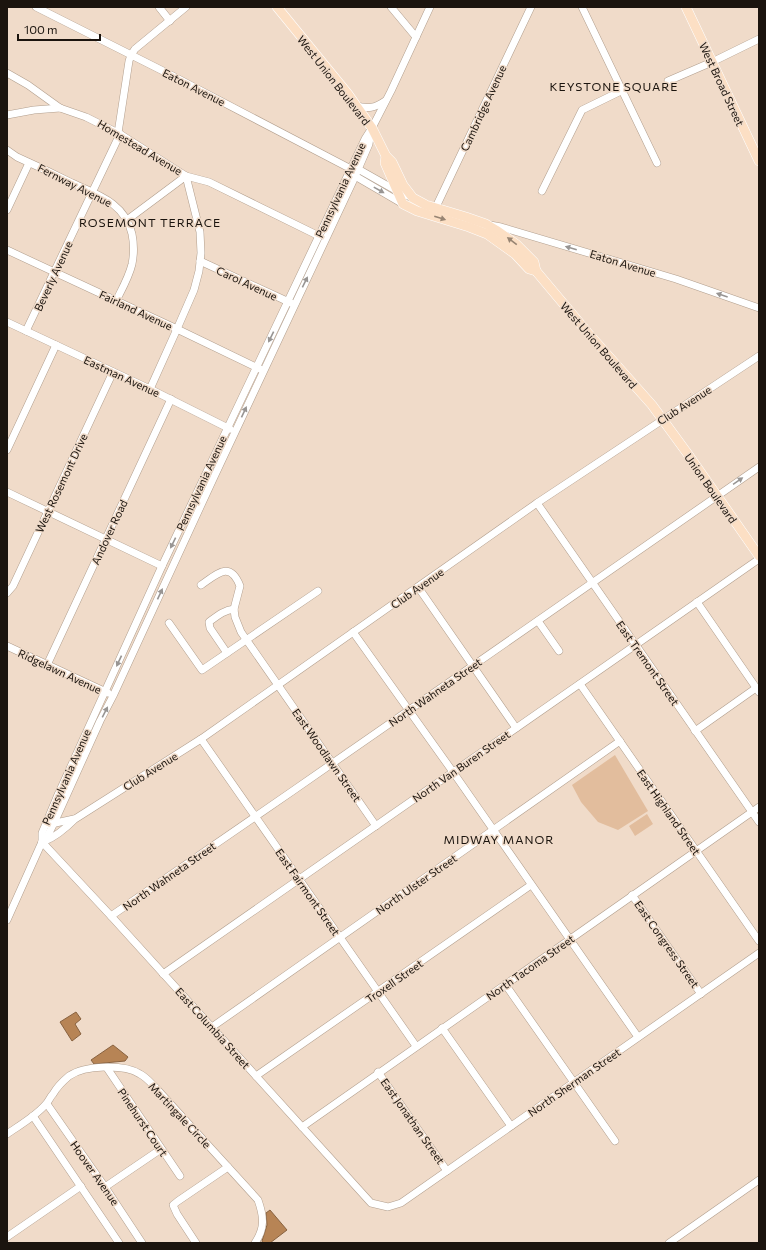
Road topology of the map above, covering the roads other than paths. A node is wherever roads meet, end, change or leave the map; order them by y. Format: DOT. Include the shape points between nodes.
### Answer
graph roads {
  1 [pos="36,7"];
  2 [pos="159,7"];
  3 [pos="186,7"];
  4 [pos="277,7"];
  5 [pos="392,7"];
  6 [pos="430,7"];
  7 [pos="531,7"];
  8 [pos="582,7"];
  9 [pos="686,7"];
  10 [pos="170,21"];
  11 [pos="416,37"];
  12 [pos="759,39"];
  13 [pos="131,55"];
  14 [pos="712,62"];
  15 [pos="7,73"];
  16 [pos="668,81"];
  17 [pos="623,90"];
  18 [pos="385,101"];
  19 [pos="356,106"];
  20 [pos="60,108"];
  21 [pos="7,115"];
  22 [pos="372,128"];
  23 [pos="119,133"];
  24 [pos="7,150"];
  25 [pos="386,156"];
  26 [pos="759,161"];
  27 [pos="29,163"];
  28 [pos="657,163"];
  29 [pos="355,172"];
  30 [pos="186,176"];
  31 [pos="397,191"];
  32 [pos="542,191"];
  33 [pos="92,192"];
  34 [pos="413,198"];
  35 [pos="404,204"];
  36 [pos="435,208"];
  37 [pos="7,210"];
  38 [pos="127,220"];
  39 [pos="486,224"];
  40 [pos="319,236"];
  41 [pos="7,250"];
  42 [pos="200,260"];
  43 [pos="536,271"];
  44 [pos="54,272"];
  45 [pos="116,301"];
  46 [pos="291,303"];
  47 [pos="759,308"];
  48 [pos="7,322"];
  49 [pos="177,329"];
  50 [pos="26,331"];
  51 [pos="56,345"];
  52 [pos="759,356"];
  53 [pos="256,367"];
  54 [pos="264,371"];
  55 [pos="113,372"];
  56 [pos="150,389"];
  57 [pos="171,399"];
  58 [pos="663,419"];
  59 [pos="228,428"];
  60 [pos="235,432"];
  61 [pos="7,450"];
  62 [pos="759,467"];
  63 [pos="7,492"];
  64 [pos="717,496"];
  65 [pos="536,503"];
  66 [pos="48,511"];
  67 [pos="106,538"];
  68 [pos="759,558"];
  69 [pos="162,566"];
  70 [pos="592,582"];
  71 [pos="200,585"];
  72 [pos="418,587"];
  73 [pos="318,591"];
  74 [pos="7,593"];
  75 [pos="697,602"];
  76 [pos="234,609"];
  77 [pos="538,621"];
  78 [pos="169,623"];
  79 [pos="353,632"];
  80 [pos="246,640"];
  81 [pos="635,644"];
  82 [pos="7,646"];
  83 [pos="559,651"];
  84 [pos="227,653"];
  85 [pos="47,665"];
  86 [pos="473,666"];
  87 [pos="277,684"];
  88 [pos="580,684"];
  89 [pos="757,688"];
  90 [pos="104,692"];
  91 [pos="113,696"];
  92 [pos="409,710"];
  93 [pos="516,728"];
  94 [pos="696,731"];
  95 [pos="201,739"];
  96 [pos="620,741"];
  97 [pos="332,763"];
  98 [pos="453,772"];
  99 [pos="759,807"];
  100 [pos="752,812"];
  101 [pos="255,817"];
  102 [pos="75,819"];
  103 [pos="759,822"];
  104 [pos="54,823"];
  105 [pos="45,825"];
  106 [pos="376,826"];
  107 [pos="494,831"];
  108 [pos="42,842"];
  109 [pos="696,851"];
  110 [pos="299,879"];
  111 [pos="531,885"];
  112 [pos="632,895"];
  113 [pos="111,916"];
  114 [pos="7,920"];
  115 [pos="340,937"];
  116 [pos="570,939"];
  117 [pos="759,941"];
  118 [pos="759,953"];
  119 [pos="163,974"];
  120 [pos="505,984"];
  121 [pos="378,992"];
  122 [pos="701,994"];
  123 [pos="212,1027"];
  124 [pos="442,1028"];
  125 [pos="638,1037"];
  126 [pos="416,1046"];
  127 [pos="107,1068"];
  128 [pos="378,1072"];
  129 [pos="256,1076"];
  130 [pos="574,1082"];
  131 [pos="46,1104"];
  132 [pos="33,1116"];
  133 [pos="302,1126"];
  134 [pos="511,1126"];
  135 [pos="7,1134"];
  136 [pos="615,1141"];
  137 [pos="162,1148"];
  138 [pos="228,1167"];
  139 [pos="447,1171"];
  140 [pos="180,1176"];
  141 [pos="759,1180"];
  142 [pos="80,1186"];
  143 [pos="105,1187"];
  144 [pos="388,1208"];
  145 [pos="7,1237"];
  146 [pos="119,1243"];
  147 [pos="142,1243"];
  148 [pos="196,1243"];
  149 [pos="255,1243"];
  150 [pos="669,1243"];
  1 -- 13 [label="street, Eaton Avenue"];
  2 -- 10 [label="street"];
  3 -- 10 [label="street"];
  4 -- 19 [label="main road, West Union Boulevard"];
  5 -- 11 [label="street"];
  6 -- 11 [label="street, Pennsylvania Avenue"];
  7 -- 36 [label="street, Cambridge Avenue"];
  8 -- 17 [label="street"];
  9 -- 14 [label="main road, West Broad Street"];
  10 -- 13 [label="street" via="135,48"];
  11 -- 18 [label="street, Pennsylvania Avenue"];
  12 -- 14 [label="street"];
  13 -- 23 [label="street, Beverly Avenue"];
  13 -- 29 [label="street, Eaton Avenue"];
  14 -- 16 [label="street"];
  14 -- 26 [label="main road, West Broad Street"];
  15 -- 20 [label="street, Homestead Avenue"];
  17 -- 28 [label="street"];
  17 -- 32 [label="street" via="582,110"];
  18 -- 19 [label="street" via="373,108"];
  18 -- 22 [label="street, Pennsylvania Avenue"];
  19 -- 22 [label="main road, West Union Boulevard"];
  20 -- 21 [label="street"];
  20 -- 23 [label="street, Homestead Avenue" via="86,116"];
  22 -- 25 [label="main road, West Union Boulevard"];
  22 -- 29 [label="street, Pennsylvania Avenue" via="365,138"];
  23 -- 30 [label="street, Homestead Avenue"];
  23 -- 33 [label="street, Beverly Avenue"];
  24 -- 27 [label="street, Fernway Avenue"];
  25 -- 31 [label="main road, West Union Boulevard" via="385,163"];
  25 -- 34 [label="main road, West Union Boulevard"];
  27 -- 33 [label="street, Fernway Avenue"];
  27 -- 37 [label="street"];
  29 -- 31 [label="street, Eaton Avenue"];
  29 -- 35 [label="street, Eaton Avenue, one-way"];
  29 -- 40 [label="street, Pennsylvania Avenue"];
  46 -- 29 [label="street, Pennsylvania Avenue, one-way"];
  30 -- 38 [label="street"];
  30 -- 40 [label="street, Homestead Avenue" via="209,182"];
  30 -- 42 [label="street" via="200,232"];
  31 -- 34 [label="street, Eaton Avenue"];
  31 -- 35 [label="main road, West Union Boulevard"];
  33 -- 38 [label="street, Fernway Avenue" via="114,204"];
  33 -- 44 [label="street, Beverly Avenue"];
  34 -- 36 [label="main road, West Union Boulevard"];
  35 -- 43 [label="main road, West Union Boulevard, one-way" via="417,211 487,234 515,254 529,269"];
  36 -- 39 [label="main road, West Union Boulevard"];
  38 -- 45 [label="street, Fernway Avenue" via="132,238 133,258"];
  43 -- 39 [label="main road, West Union Boulevard, one-way" via="534,262 516,244"];
  47 -- 39 [label="street, Eaton Avenue, one-way" via="676,279"];
  40 -- 46 [label="street, Pennsylvania Avenue"];
  41 -- 44 [label="street, Fairland Avenue"];
  42 -- 46 [label="street, Carol Avenue"];
  42 -- 49 [label="street" via="195,284"];
  43 -- 58 [label="main road, West Union Boulevard"];
  44 -- 45 [label="street, Fairland Avenue"];
  44 -- 50 [label="street, Beverly Avenue"];
  45 -- 49 [label="street, Fairland Avenue"];
  46 -- 53 [label="street, Pennsylvania Avenue, one-way"];
  46 -- 54 [label="street, Pennsylvania Avenue"];
  48 -- 50 [label="street, Eastman Avenue"];
  49 -- 53 [label="street, Fairland Avenue"];
  49 -- 56 [label="street"];
  50 -- 51 [label="street, Eastman Avenue"];
  51 -- 55 [label="street, Eastman Avenue"];
  51 -- 61 [label="street"];
  52 -- 58 [label="street, Club Avenue"];
  53 -- 54 [label="street, Fairland Avenue"];
  53 -- 59 [label="street, Pennsylvania Avenue"];
  60 -- 54 [label="street, Pennsylvania Avenue, one-way"];
  55 -- 56 [label="street, Eastman Avenue"];
  55 -- 66 [label="street, West Rosemont Drive"];
  56 -- 57 [label="street, Eastman Avenue"];
  57 -- 59 [label="street, Eastman Avenue"];
  57 -- 67 [label="street, Andover Road"];
  58 -- 64 [label="main road, Union Boulevard"];
  58 -- 65 [label="street, Club Avenue"];
  59 -- 60 [label="street, Eastman Avenue"];
  59 -- 69 [label="street, Pennsylvania Avenue, one-way"];
  91 -- 60 [label="street, Pennsylvania Avenue, one-way"];
  64 -- 62 [label="street, North Wahneta Street, one-way"];
  63 -- 66 [label="street"];
  64 -- 68 [label="main road, Union Boulevard"];
  64 -- 70 [label="street, North Wahneta Street"];
  65 -- 70 [label="street, East Tremont Street"];
  65 -- 72 [label="street, Club Avenue"];
  66 -- 67 [label="street"];
  66 -- 74 [label="street, West Rosemont Drive" via="13,586"];
  67 -- 69 [label="street"];
  67 -- 85 [label="street, Andover Road"];
  68 -- 75 [label="street, North Van Buren Street"];
  69 -- 90 [label="street, Pennsylvania Avenue, one-way"];
  70 -- 77 [label="street, North Wahneta Street"];
  70 -- 81 [label="street, East Tremont Street"];
  71 -- 76 [label="street" via="224,571 230,571 240,586"];
  72 -- 79 [label="street, Club Avenue"];
  72 -- 86 [label="street"];
  73 -- 80 [label="street"];
  75 -- 81 [label="street, North Van Buren Street"];
  75 -- 89 [label="street"];
  76 -- 80 [label="street, East Woodlawn Street" via="238,626"];
  76 -- 84 [label="street" via="227,610 209,622 210,628"];
  77 -- 83 [label="street"];
  77 -- 86 [label="street, North Wahneta Street"];
  78 -- 84 [label="street" via="202,670"];
  79 -- 87 [label="street, Club Avenue"];
  79 -- 92 [label="street"];
  80 -- 84 [label="street"];
  80 -- 87 [label="street, East Woodlawn Street"];
  81 -- 88 [label="street, North Van Buren Street"];
  81 -- 94 [label="street, East Tremont Street"];
  82 -- 85 [label="street, Ridgelawn Avenue"];
  85 -- 90 [label="street, Ridgelawn Avenue"];
  86 -- 92 [label="street, North Wahneta Street"];
  86 -- 93 [label="street"];
  87 -- 95 [label="street, Club Avenue"];
  87 -- 97 [label="street, East Woodlawn Street"];
  88 -- 93 [label="street, North Van Buren Street"];
  88 -- 96 [label="street, East Highland Street"];
  89 -- 94 [label="street"];
  90 -- 91 [label="street, Ridgelawn Avenue"];
  90 -- 105 [label="street, Pennsylvania Avenue"];
  104 -- 91 [label="street, Pennsylvania Avenue, one-way"];
  92 -- 97 [label="street, North Wahneta Street"];
  92 -- 98 [label="street"];
  93 -- 98 [label="street, North Van Buren Street"];
  94 -- 100 [label="street, East Tremont Street"];
  95 -- 101 [label="street, East Fairmont Street"];
  95 -- 102 [label="street, Club Avenue"];
  96 -- 107 [label="street, North Ulster Street"];
  96 -- 109 [label="street, East Highland Street"];
  97 -- 101 [label="street, North Wahneta Street"];
  97 -- 106 [label="street, East Woodlawn Street"];
  98 -- 106 [label="street, North Van Buren Street"];
  98 -- 107 [label="street"];
  99 -- 100 [label="street, North Tacoma Street"];
  100 -- 103 [label="street, East Tremont Street"];
  100 -- 109 [label="street, North Tacoma Street"];
  101 -- 110 [label="street, East Fairmont Street"];
  101 -- 113 [label="street, North Wahneta Street"];
  102 -- 104 [label="street, Club Avenue"];
  102 -- 108 [label="street, Club Avenue" via="67,828"];
  104 -- 105 [label="street, Club Avenue"];
  104 -- 108 [label="street, Pennsylvania Avenue"];
  105 -- 108 [label="street, Pennsylvania Avenue"];
  106 -- 110 [label="street, North Van Buren Street"];
  107 -- 111 [label="street"];
  107 -- 115 [label="street, North Ulster Street"];
  108 -- 113 [label="street, East Columbia Street"];
  108 -- 114 [label="street, Pennsylvania Avenue"];
  109 -- 112 [label="street, North Tacoma Street"];
  109 -- 117 [label="street, East Highland Street"];
  110 -- 115 [label="street, East Fairmont Street"];
  110 -- 119 [label="street, North Van Buren Street"];
  111 -- 116 [label="street"];
  111 -- 121 [label="street, Troxell Street"];
  112 -- 116 [label="street, North Tacoma Street"];
  112 -- 122 [label="street, East Congress Street"];
  113 -- 119 [label="street, East Columbia Street"];
  115 -- 121 [label="street, East Fairmont Street"];
  115 -- 123 [label="street, North Ulster Street"];
  116 -- 120 [label="street, North Tacoma Street"];
  116 -- 125 [label="street"];
  118 -- 122 [label="street, North Sherman Street"];
  119 -- 123 [label="street, East Columbia Street"];
  120 -- 124 [label="street, North Tacoma Street"];
  120 -- 130 [label="street"];
  121 -- 126 [label="street, East Fairmont Street"];
  121 -- 129 [label="street, Troxell Street"];
  122 -- 125 [label="street, North Sherman Street"];
  123 -- 129 [label="street, East Columbia Street"];
  124 -- 126 [label="street, North Tacoma Street"];
  124 -- 134 [label="street"];
  125 -- 130 [label="street, North Sherman Street"];
  126 -- 128 [label="street, North Tacoma Street"];
  127 -- 131 [label="street, Martingale Circle" via="77,1072 61,1084"];
  127 -- 137 [label="street, Pinehurst Court"];
  127 -- 138 [label="street, Martingale Circle" via="129,1069 141,1074"];
  128 -- 133 [label="street, North Tacoma Street"];
  128 -- 139 [label="street, East Jonathan Street"];
  129 -- 133 [label="street, East Columbia Street"];
  130 -- 134 [label="street, North Sherman Street"];
  130 -- 136 [label="street"];
  131 -- 132 [label="street, Martingale Circle"];
  131 -- 143 [label="street, Hoover Avenue"];
  132 -- 135 [label="street, Martingale Circle"];
  132 -- 142 [label="street, Hoover Avenue"];
  133 -- 144 [label="street, East Columbia Street" via="371,1203"];
  134 -- 139 [label="street, North Sherman Street"];
  137 -- 140 [label="street, Pinehurst Court"];
  137 -- 143 [label="street"];
  138 -- 148 [label="street" via="173,1205"];
  138 -- 149 [label="street, Martingale Circle" via="258,1200 263,1214 262,1229"];
  139 -- 144 [label="street, North Sherman Street"];
  141 -- 150 [label="street"];
  142 -- 145 [label="street"];
  142 -- 146 [label="street, Hoover Avenue"];
  143 -- 147 [label="street, Hoover Avenue"];
}
